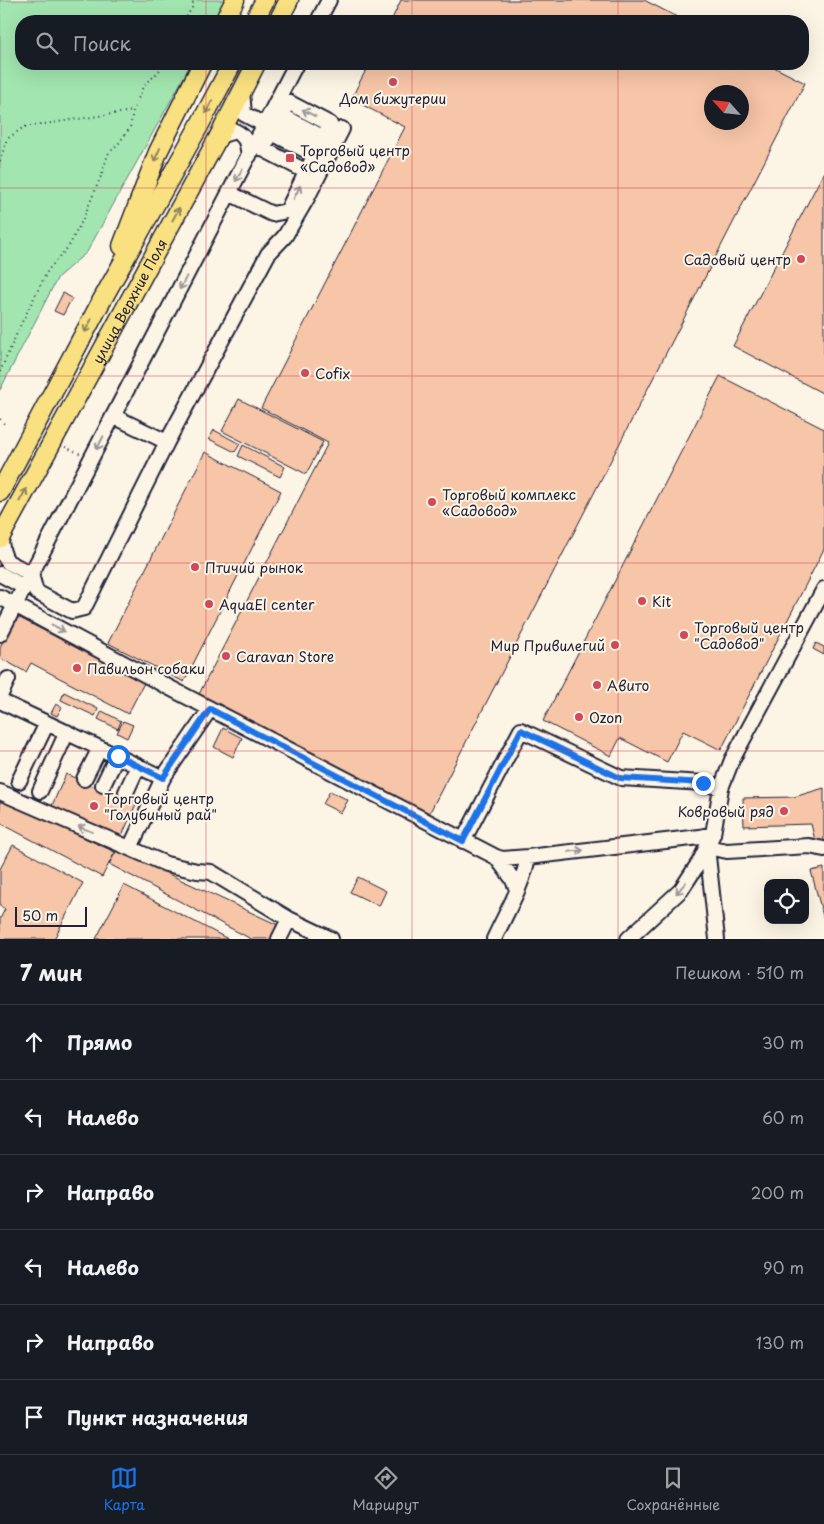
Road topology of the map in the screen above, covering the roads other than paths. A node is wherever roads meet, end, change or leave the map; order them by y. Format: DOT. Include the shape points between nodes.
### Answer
graph roads {
  1 [pos="235,0"];
  2 [pos="265,0"];
  3 [pos="289,0"];
  4 [pos="328,0"];
  5 [pos="227,15"];
  6 [pos="257,15"];
  7 [pos="281,15"];
  8 [pos="321,15"];
  9 [pos="199,70"];
  10 [pos="229,70"];
  11 [pos="253,70"];
  12 [pos="294,70"];
  13 [pos="242,92"];
  14 [pos="342,128"];
  15 [pos="271,131"];
  16 [pos="219,136"];
  17 [pos="316,155"];
  18 [pos="249,156"];
  19 [pos="230,193"];
  20 [pos="102,300"];
  21 [pos="113,416"];
  22 [pos="168,442"];
  23 [pos="0,492"];
  24 [pos="1,537"];
  25 [pos="0,574"];
  26 [pos="31,574"];
  27 [pos="24,588"];
  28 [pos="824,589"];
  29 [pos="0,597"];
  30 [pos="15,605"];
  31 [pos="0,634"];
  32 [pos="8,679"];
  33 [pos="0,696"];
  34 [pos="0,700"];
  35 [pos="210,709"];
  36 [pos="47,723"];
  37 [pos="67,732"];
  38 [pos="100,748"];
  39 [pos="118,756"];
  40 [pos="138,766"];
  41 [pos="163,778"];
  42 [pos="84,779"];
  43 [pos="18,781"];
  44 [pos="103,786"];
  45 [pos="721,788"];
  46 [pos="40,791"];
  47 [pos="0,792"];
  48 [pos="126,792"];
  49 [pos="713,834"];
  50 [pos="680,839"];
  51 [pos="463,841"];
  52 [pos="707,847"];
  53 [pos="130,848"];
  54 [pos="824,849"];
  55 [pos="496,857"];
  56 [pos="528,857"];
  57 [pos="700,860"];
  58 [pos="517,889"];
  59 [pos="290,919"];
  60 [pos="279,939"];
  61 [pos="331,939"];
  62 [pos="494,939"];
  63 [pos="628,939"];
  64 [pos="717,939"];
  1 -- 5 [label="main road"];
  2 -- 6 [label="main road"];
  3 -- 7 [label="main road"];
  4 -- 8 [label="street"];
  9 -- 20 [label="main road, one-way" via="155,159"];
  10 -- 20 [label="main road, улица Верхние Поля, one-way"];
  11 -- 13 [label="main road, улица Верхние Поля"];
  12 -- 15 [label="street"];
  13 -- 15 [label="street" via="244,114"];
  13 -- 16 [label="main road, улица Верхние Поля"];
  14 -- 22 [label="street" via="285,236 268,254"];
  15 -- 17 [label="street"];
  15 -- 17 [label="street"];
  17 -- 15 [label="street, one-way" via="330,124 288,102"];
  15 -- 18 [label="street"];
  16 -- 18 [label="street" via="235,131 243,135"];
  24 -- 16 [label="main road, улица Верхние Поля, one-way"];
  19 -- 17 [label="street, one-way" via="272,214 287,211"];
  18 -- 19 [label="street, one-way"];
  19 -- 21 [label="street, one-way"];
  20 -- 23 [label="main road, улица Верхние Поля, one-way"];
  21 -- 22 [label="street"];
  21 -- 26 [label="street, one-way"];
  22 -- 26 [label="street" via="84,608 72,611 36,592"];
  24 -- 26 [label="street" via="8,562"];
  25 -- 27 [label="street"];
  26 -- 27 [label="street"];
  27 -- 30 [label="street"];
  28 -- 45 [label="street" via="732,760"];
  29 -- 30 [label="street"];
  30 -- 31 [label="street"];
  30 -- 35 [label="street, one-way"];
  32 -- 33 [label="street"];
  34 -- 36 [label="street"];
  35 -- 41 [label="street"];
  35 -- 51 [label="street"];
  36 -- 37 [label="street"];
  36 -- 43 [label="street"];
  37 -- 38 [label="street"];
  37 -- 46 [label="street"];
  38 -- 39 [label="street"];
  38 -- 42 [label="street"];
  39 -- 40 [label="street"];
  39 -- 44 [label="street"];
  40 -- 41 [label="street"];
  40 -- 48 [label="street"];
  41 -- 53 [label="street"];
  45 -- 49 [label="street"];
  45 -- 51 [label="street" via="703,783 620,778 521,730"];
  53 -- 47 [label="street, one-way"];
  49 -- 50 [label="street"];
  49 -- 52 [label="street"];
  56 -- 50 [label="street, one-way"];
  50 -- 57 [label="street" via="697,846"];
  51 -- 55 [label="street"];
  52 -- 54 [label="street" via="727,851 809,846"];
  52 -- 57 [label="street"];
  52 -- 64 [label="street"];
  53 -- 59 [label="street" via="166,864 211,872"];
  55 -- 56 [label="street"];
  55 -- 58 [label="street"];
  56 -- 58 [label="street"];
  57 -- 63 [label="street, one-way" via="681,890"];
  58 -- 62 [label="street"];
  59 -- 60 [label="street"];
  59 -- 61 [label="street"];
}
